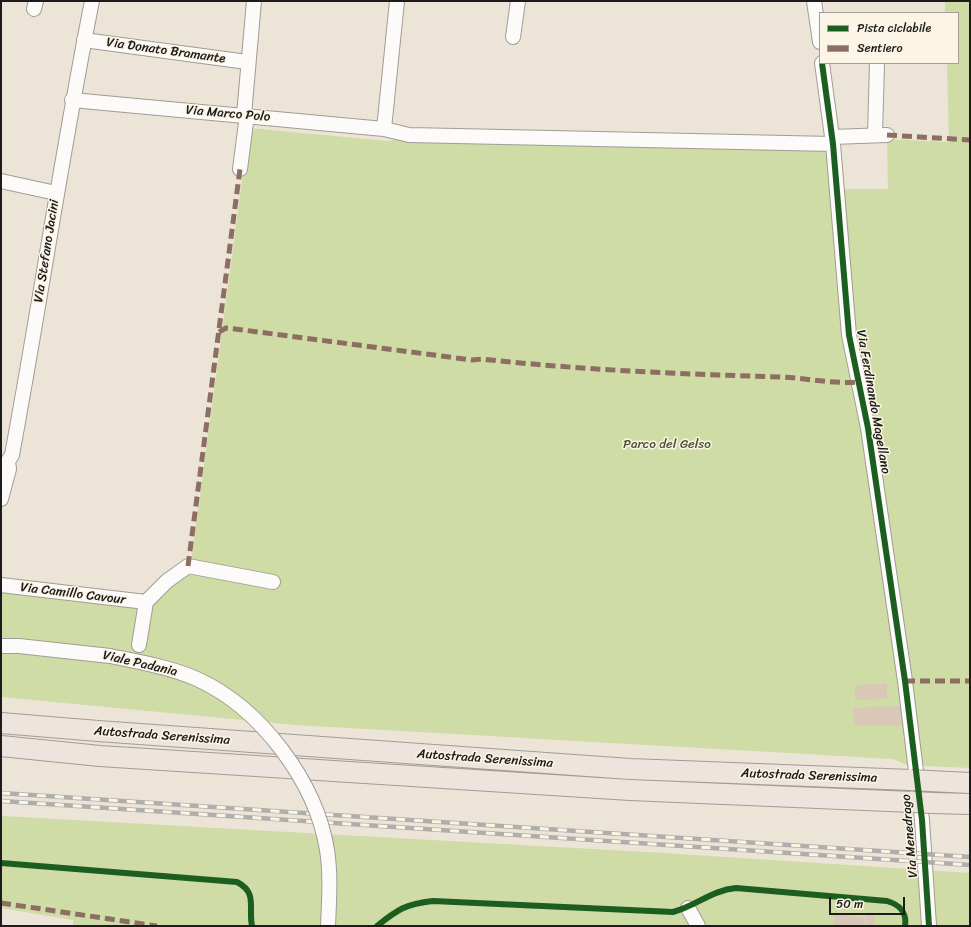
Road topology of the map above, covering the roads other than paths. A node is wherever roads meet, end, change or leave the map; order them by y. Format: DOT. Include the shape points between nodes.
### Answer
graph roads {
  1 [pos="92,1"];
  2 [pos="254,1"];
  3 [pos="397,1"];
  4 [pos="518,1"];
  5 [pos="814,1"];
  6 [pos="819,35"];
  7 [pos="513,37"];
  8 [pos="84,40"];
  9 [pos="247,62"];
  10 [pos="822,64"];
  11 [pos="877,64"];
  12 [pos="72,100"];
  13 [pos="245,115"];
  14 [pos="384,129"];
  15 [pos="833,140"];
  16 [pos="240,169"];
  17 [pos="1,181"];
  18 [pos="56,193"];
  19 [pos="5,462"];
  20 [pos="1,499"];
  21 [pos="273,582"];
  22 [pos="1,585"];
  23 [pos="146,602"];
  24 [pos="139,645"];
  25 [pos="1,646"];
  26 [pos="1,723"];
  27 [pos="912,743"];
  28 [pos="1,746"];
  29 [pos="970,783"];
  30 [pos="970,804"];
  31 [pos="688,908"];
  32 [pos="328,926"];
  33 [pos="698,926"];
  34 [pos="929,926"];
  1 -- 8 [label="street, Via Stefano Jacini"];
  2 -- 9 [label="street"];
  3 -- 14 [label="street"];
  4 -- 7 [label="street"];
  5 -- 6 [label="street"];
  8 -- 9 [label="street, Via Donato Bramante"];
  8 -- 12 [label="street, Via Stefano Jacini"];
  9 -- 13 [label="street"];
  10 -- 15 [label="street, Via Ferdinando Magellano"];
  11 -- 15 [label="street, Via Marco Polo" via="881,135"];
  12 -- 13 [label="street, Via Marco Polo" via="128,107"];
  12 -- 18 [label="street, Via Stefano Jacini"];
  13 -- 14 [label="street, Via Marco Polo"];
  13 -- 16 [label="street"];
  14 -- 15 [label="street, Via Marco Polo" via="409,135"];
  15 -- 27 [label="street, Via Ferdinando Magellano" via="849,335 868,428"];
  17 -- 18 [label="street"];
  18 -- 19 [label="street, Via Stefano Jacini" via="12,455"];
  19 -- 20 [label="street, Via Stefano Jacini" via="9,469"];
  21 -- 23 [label="street" via="188,566 166,582"];
  22 -- 23 [label="street, Via Camillo Cavour"];
  23 -- 24 [label="street"];
  25 -- 32 [label="street, Viale Padania, bridge" via="110,656 169,669 198,680 248,713 284,753 309,797 327,850 330,881"];
  26 -- 29 [label="highway, Autostrada Serenissima" via="630,769"];
  27 -- 34 [label="street, Via Menedrago" via="922,820"];
  28 -- 30 [label="highway, Autostrada Serenissima, bridge" via="100,756 630,790"];
  31 -- 33 [label="street"];
}
